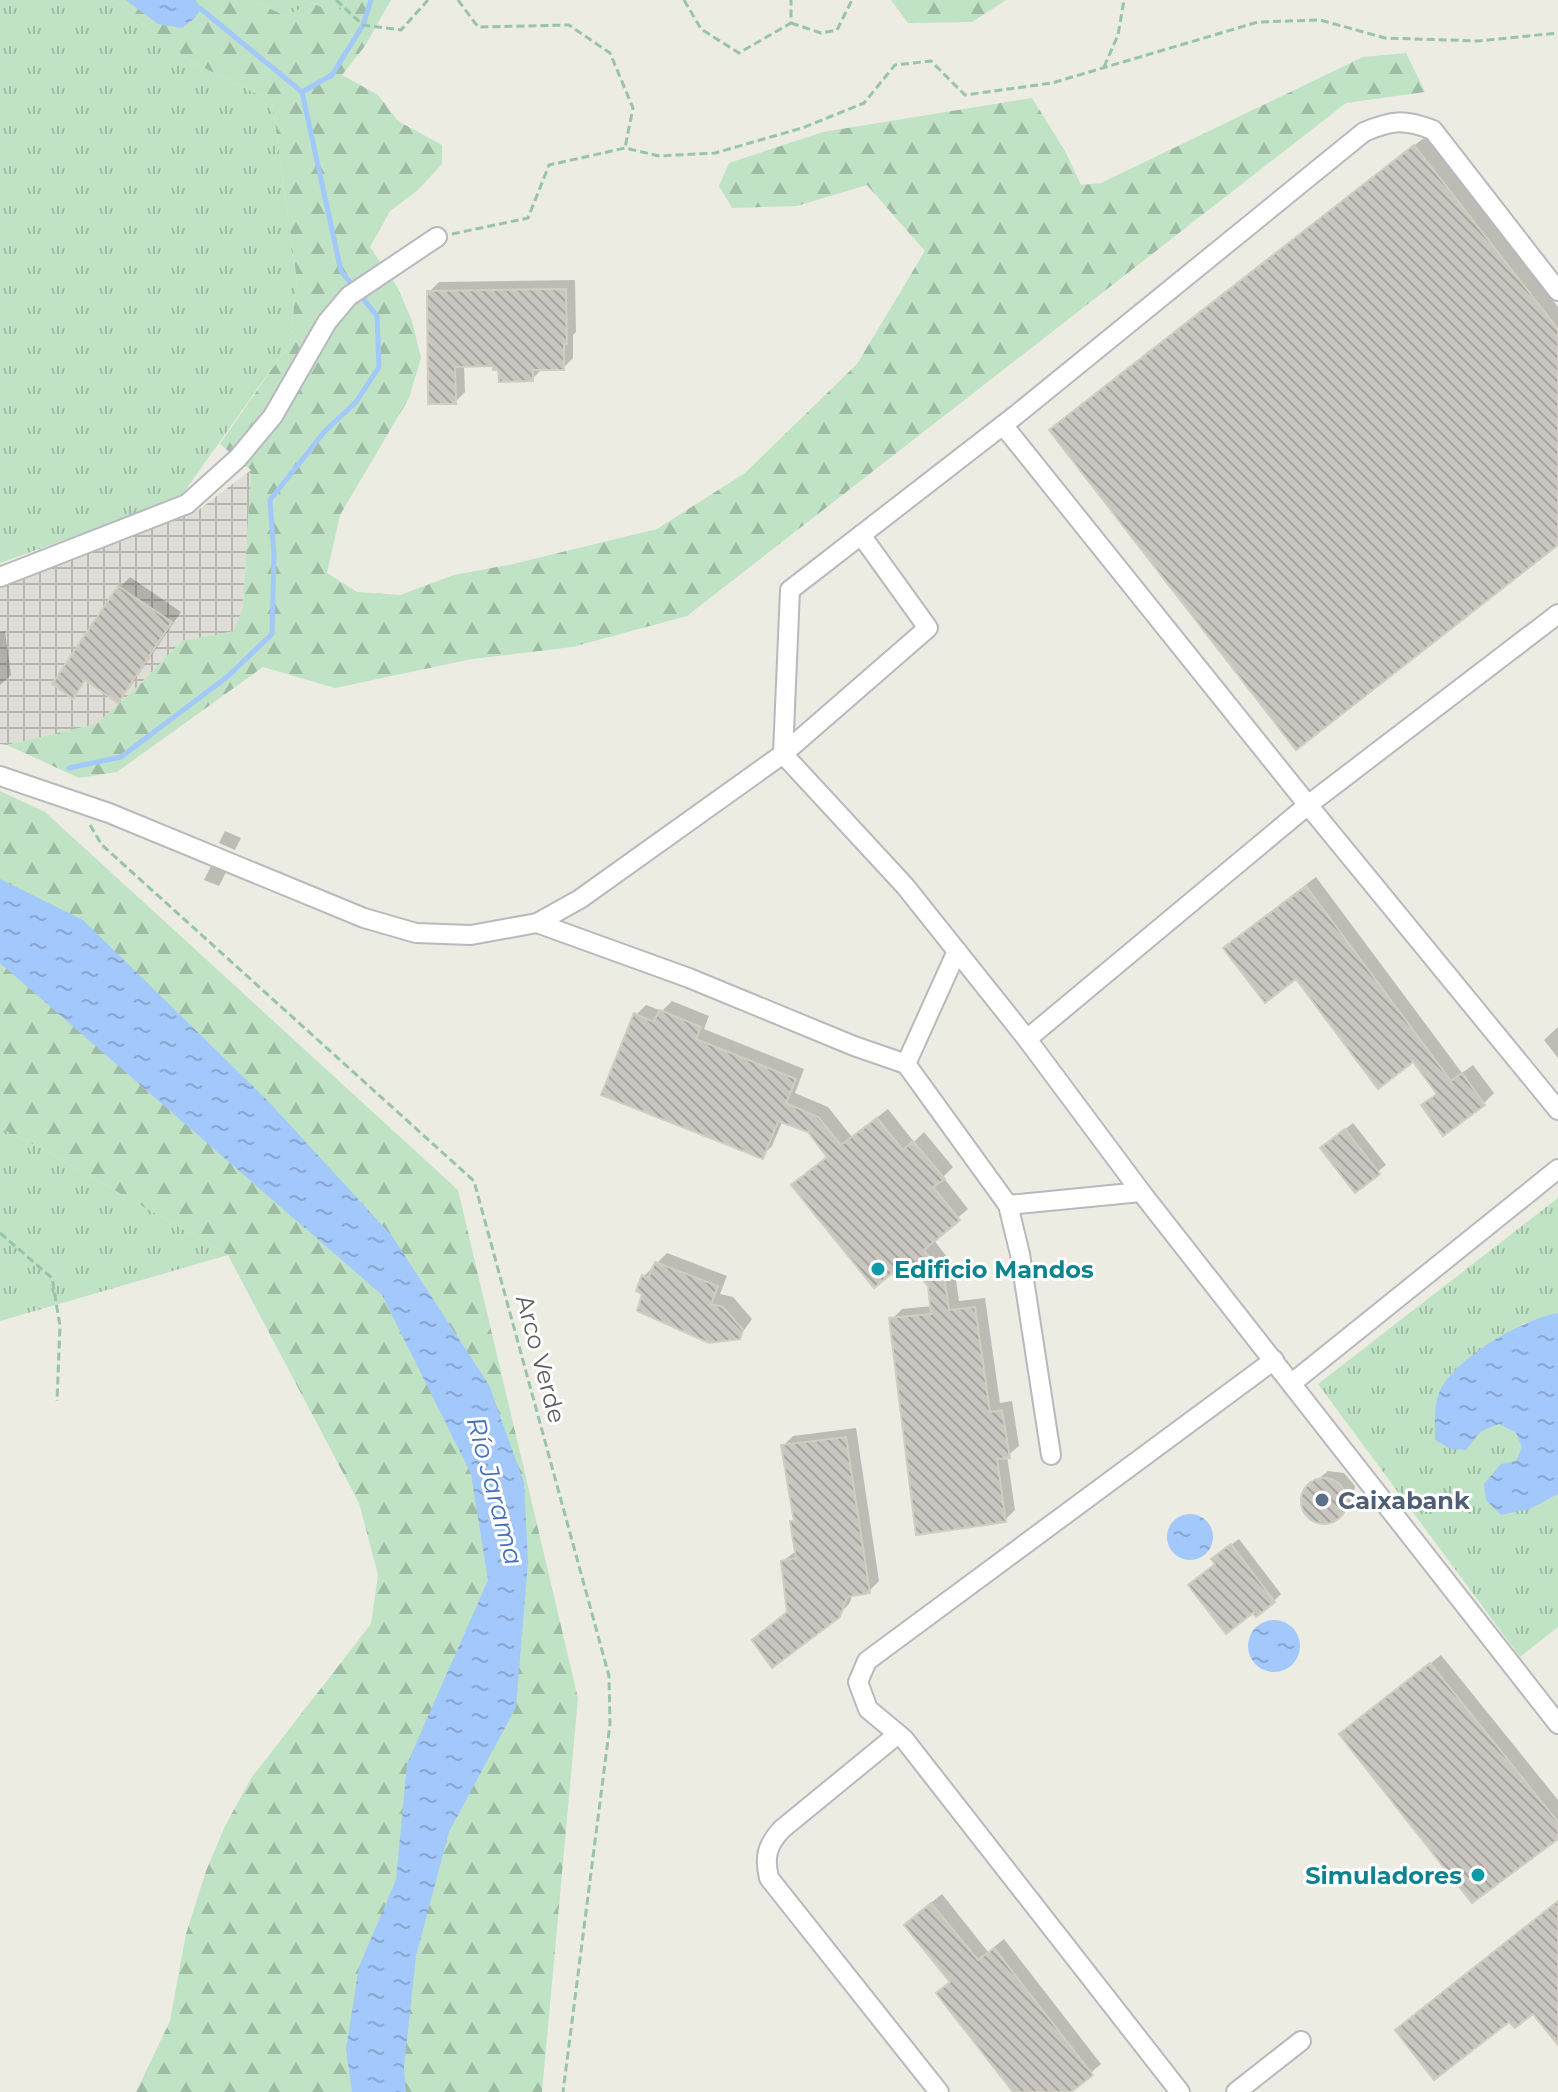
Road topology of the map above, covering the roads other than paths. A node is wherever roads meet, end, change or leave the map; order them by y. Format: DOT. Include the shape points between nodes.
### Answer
graph roads {
  1 [pos="437,237"];
  2 [pos="1558,291"];
  3 [pos="1003,425"];
  4 [pos="861,535"];
  5 [pos="0,577"];
  6 [pos="1558,614"];
  7 [pos="783,754"];
  8 [pos="7,778"];
  9 [pos="1308,805"];
  10 [pos="537,923"];
  11 [pos="957,951"];
  12 [pos="1027,1039"];
  13 [pos="906,1064"];
  14 [pos="1558,1110"];
  15 [pos="1558,1169"];
  16 [pos="1141,1192"];
  17 [pos="1008,1205"];
  18 [pos="1274,1360"];
  19 [pos="1292,1383"];
  20 [pos="1051,1455"];
  21 [pos="1558,1724"];
  22 [pos="898,1734"];
  23 [pos="1301,2041"];
  24 [pos="939,2092"];
  25 [pos="1180,2092"];
  26 [pos="1236,2092"];
  1 -- 5 [label="lane" via="349,296 327,322 273,416 238,458 187,504"];
  2 -- 3 [label="lane" via="1433,130 1410,122 1386,123 1364,132"];
  3 -- 4 [label="lane"];
  3 -- 9 [label="lane"];
  4 -- 7 [label="lane" via="790,590"];
  4 -- 7 [label="lane" via="928,628"];
  6 -- 9 [label="lane"];
  7 -- 10 [label="lane" via="580,899"];
  7 -- 11 [label="lane" via="905,886"];
  8 -- 10 [label="lane" via="75,800 364,918 416,933 471,935"];
  9 -- 12 [label="lane"];
  9 -- 14 [label="lane"];
  10 -- 13 [label="lane"];
  11 -- 12 [label="lane"];
  11 -- 13 [label="lane"];
  12 -- 16 [label="lane"];
  13 -- 17 [label="lane"];
  15 -- 19 [label="lane"];
  16 -- 17 [label="lane"];
  16 -- 18 [label="lane"];
  17 -- 20 [label="lane"];
  18 -- 19 [label="lane"];
  18 -- 22 [label="lane" via="867,1661 858,1682 868,1709"];
  19 -- 21 [label="lane"];
  22 -- 24 [label="lane" via="782,1829 765,1860 769,1878"];
  22 -- 25 [label="lane"];
  23 -- 26 [label="lane"];
}
